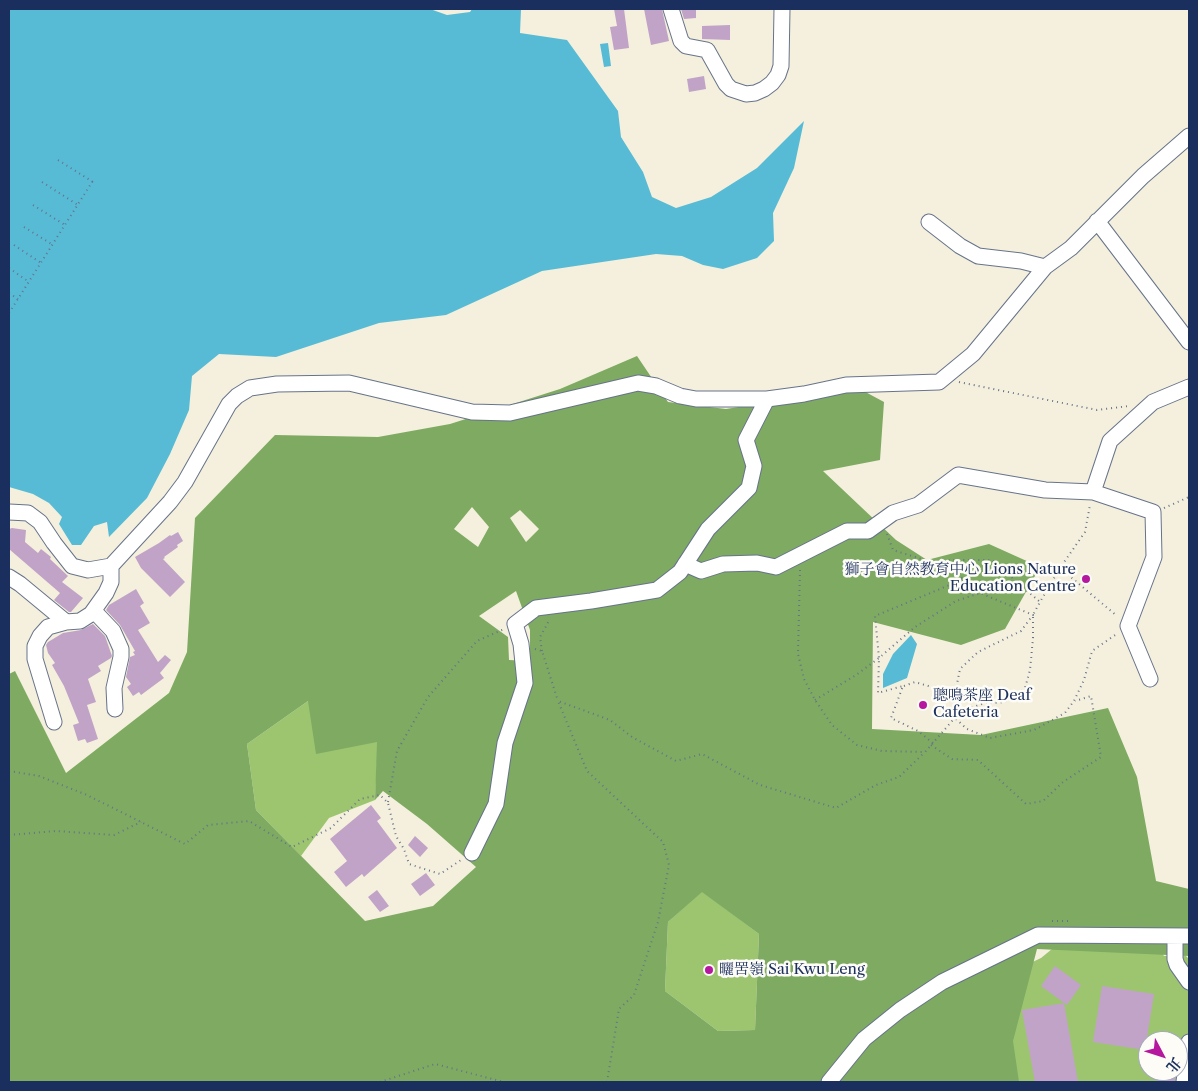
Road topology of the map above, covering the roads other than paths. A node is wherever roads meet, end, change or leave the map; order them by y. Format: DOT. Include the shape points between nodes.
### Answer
graph roads {
  1 [pos="671,9"];
  2 [pos="782,9"];
  3 [pos="1189,136"];
  4 [pos="1097,221"];
  5 [pos="929,222"];
  6 [pos="1044,268"];
  7 [pos="1189,342"];
  8 [pos="1189,387"];
  9 [pos="767,399"];
  10 [pos="1092,492"];
  11 [pos="9,512"];
  12 [pos="685,564"];
  13 [pos="111,566"];
  14 [pos="9,577"];
  15 [pos="94,611"];
  16 [pos="66,622"];
  17 [pos="1150,679"];
  18 [pos="115,709"];
  19 [pos="54,722"];
  20 [pos="472,853"];
  21 [pos="1182,936"];
  22 [pos="1189,982"];
  23 [pos="1189,1042"];
  24 [pos="829,1082"];
  25 [pos="1184,1082"];
  1 -- 2 [label="street" via="681,41 686,46 707,50 732,90 746,94 764,89 778,75"];
  3 -- 4 [label="street"];
  4 -- 6 [label="street" via="1071,248"];
  4 -- 7 [label="street"];
  5 -- 6 [label="street" via="978,256 1021,261"];
  6 -- 9 [label="street" via="973,354 939,382 846,385"];
  8 -- 10 [label="street" via="1153,402 1110,441"];
  9 -- 12 [label="street" via="746,440 754,466 749,488 708,529"];
  9 -- 13 [label="street" via="696,399 638,383 510,413 472,412 348,383 277,384 250,388 230,404 170,502"];
  10 -- 12 [label="street" via="1045,490 958,475 918,505 893,513 868,531 846,532 776,567 757,563 724,564 701,571"];
  10 -- 17 [label="street" via="1153,512 1154,557 1128,626"];
  11 -- 13 [label="street" via="28,512 40,522 72,566 88,570"];
  12 -- 20 [label="street" via="657,590 536,608 515,624 521,644 525,683 505,743 496,804"];
  13 -- 15 [label="street" via="111,582"];
  14 -- 16 [label="street"];
  15 -- 16 [label="street" via="80,621"];
  15 -- 18 [label="street" via="113,631 121,649 114,688"];
  16 -- 19 [label="street" via="48,627 35,646 35,659"];
  21 -- 22 [label="street" via="1175,959"];
  21 -- 24 [label="street" via="1038,935 942,982 900,1010 864,1039"];
  23 -- 25 [label="street"];
}
